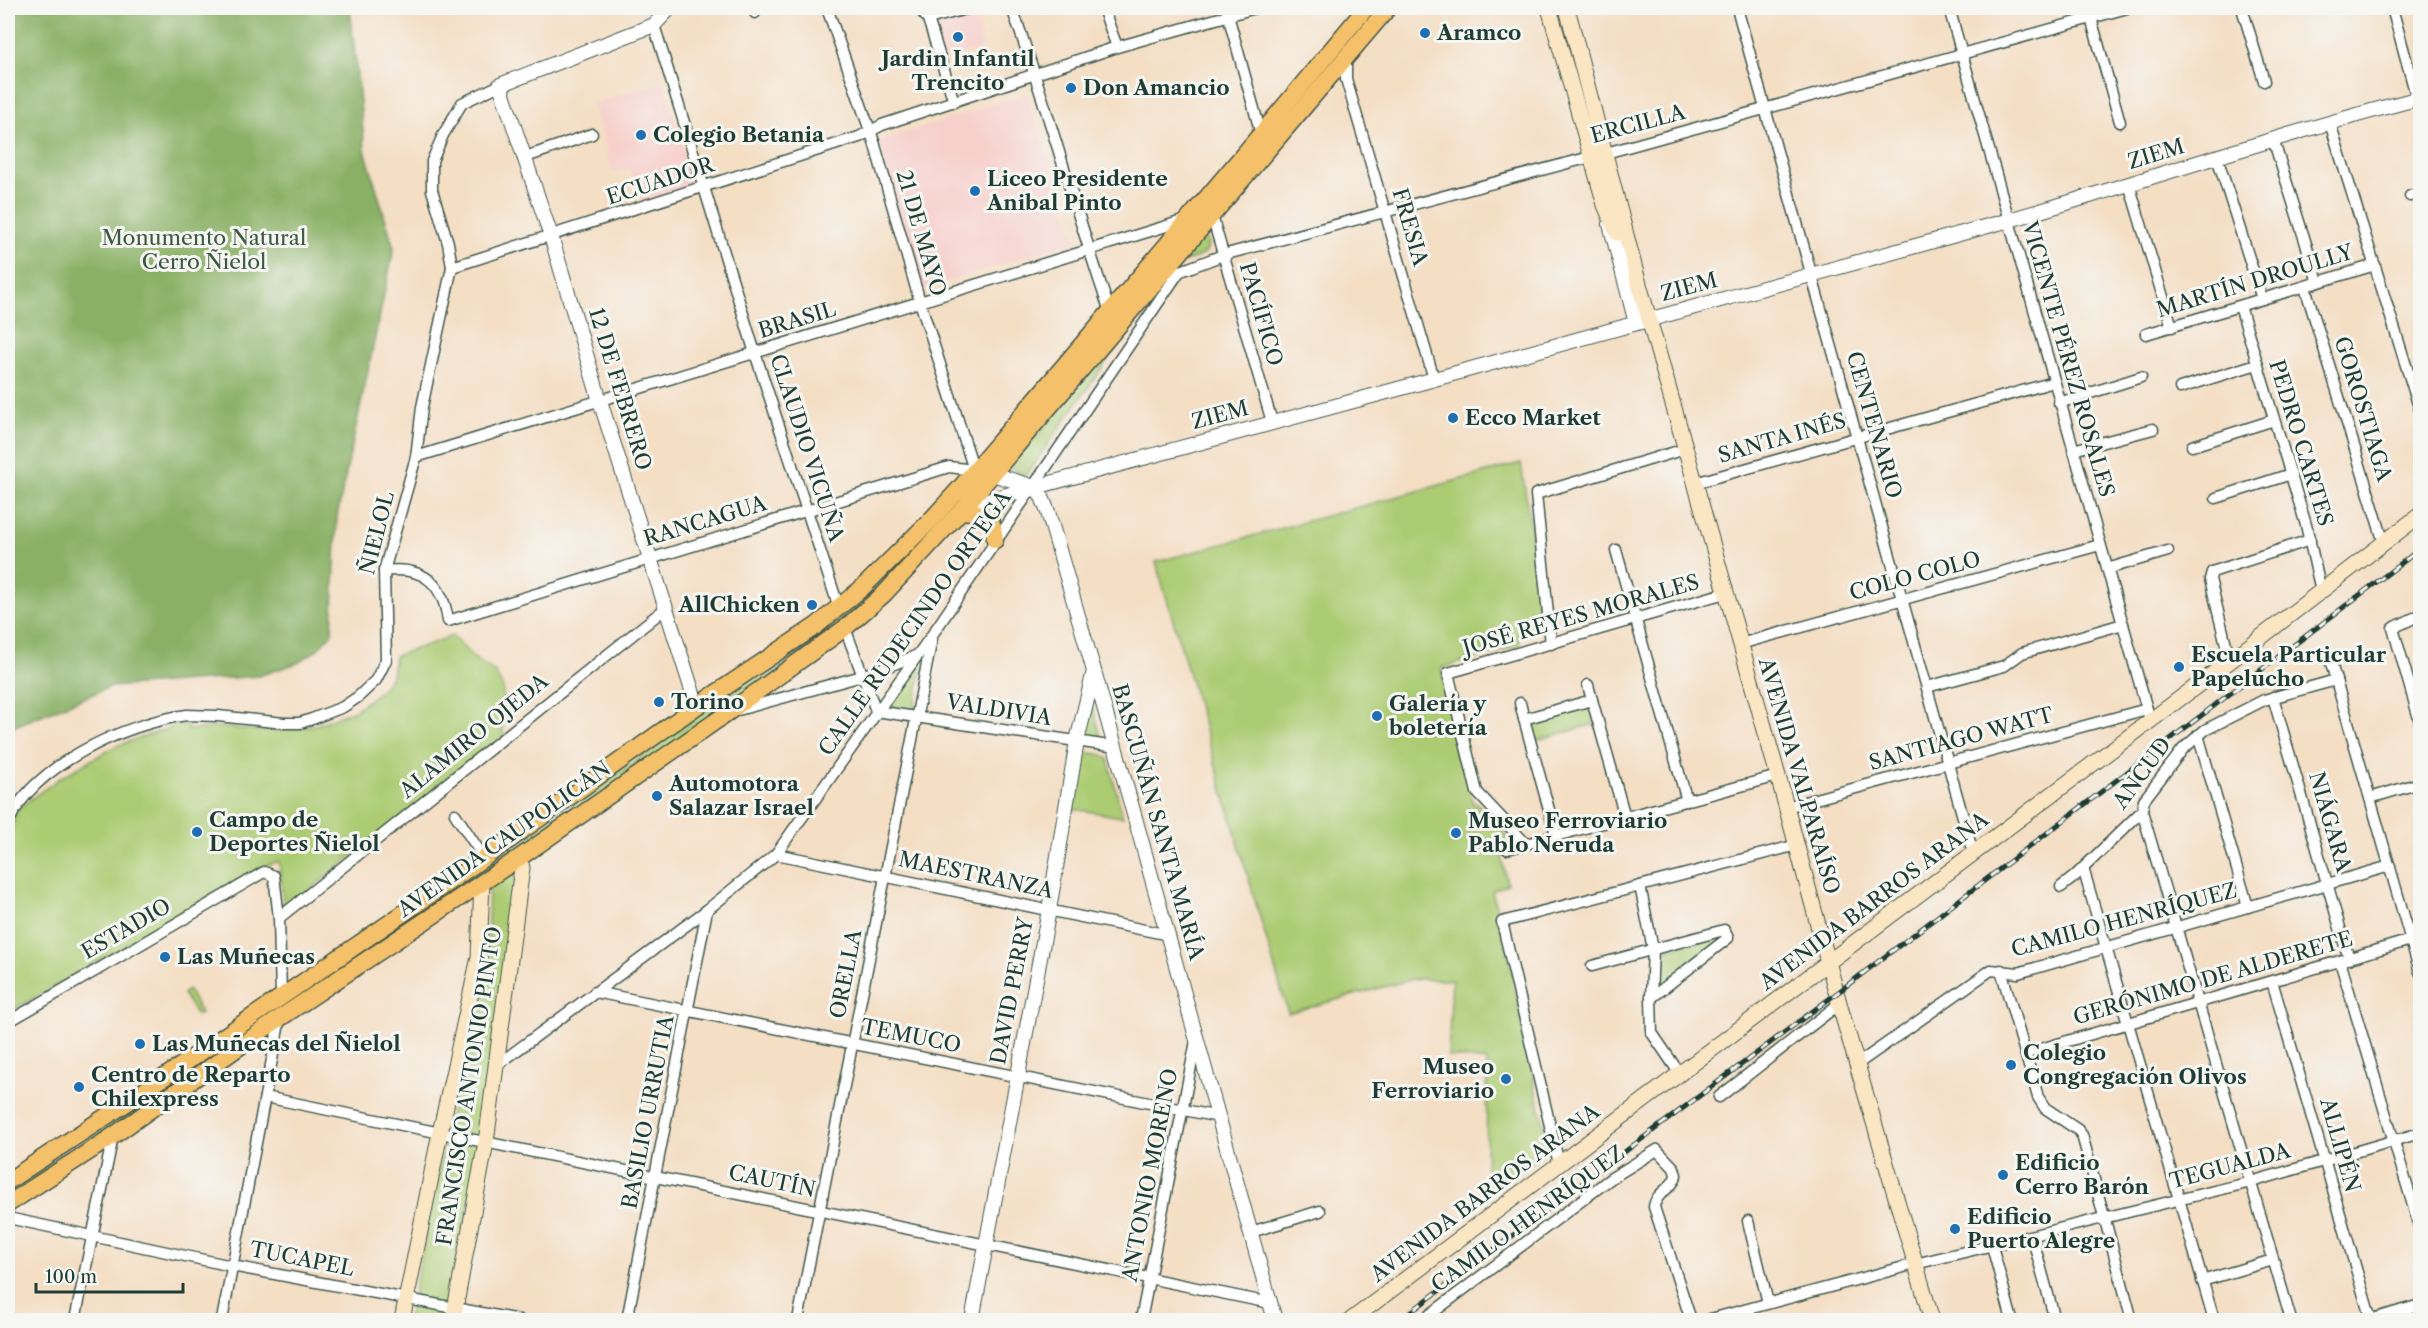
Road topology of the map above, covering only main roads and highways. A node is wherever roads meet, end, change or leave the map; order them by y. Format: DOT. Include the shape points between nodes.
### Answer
graph roads {
  1 [pos="1366,8"];
  2 [pos="1388,8"];
  3 [pos="1549,8"];
  4 [pos="1567,8"];
  5 [pos="1597,155"];
  6 [pos="1637,277"];
  7 [pos="964,508"];
  8 [pos="2421,515"];
  9 [pos="995,540"];
  10 [pos="862,588"];
  11 [pos="845,627"];
  12 [pos="697,706"];
  13 [pos="676,748"];
  14 [pos="625,758"];
  15 [pos="635,775"];
  16 [pos="489,855"];
  17 [pos="519,858"];
  18 [pos="483,882"];
  19 [pos="1829,961"];
  20 [pos="281,997"];
  21 [pos="274,1023"];
  22 [pos="128,1102"];
  23 [pos="113,1136"];
  24 [pos="8,1181"];
  25 [pos="8,1204"];
  26 [pos="454,1314"];
  27 [pos="402,1320"];
  28 [pos="1351,1320"];
  29 [pos="1932,1320"];
  1 -- 10 [label="main road, AVENIDA CAUPOLICÁN" via="931,520"];
  2 -- 7 [label="main road, AVENIDA CAUPOLICÁN"];
  3 -- 5 [label="main road, AVENIDA VALPARAÍSO"];
  4 -- 5 [label="main road, AVENIDA VALPARAÍSO"];
  5 -- 6 [label="main road, AVENIDA VALPARAÍSO"];
  5 -- 6 [label="main road, AVENIDA VALPARAÍSO" via="1605,205"];
  6 -- 19 [label="main road, AVENIDA VALPARAÍSO" via="1642,321 1695,483"];
  7 -- 9 [label="main road" via="987,516"];
  7 -- 11 [label="main road, AVENIDA CAUPOLICÁN" via="884,594"];
  8 -- 19 [label="main road, AVENIDA BARROS ARANA" via="2230,660 2148,715"];
  10 -- 11 [label="main road" via="847,614"];
  10 -- 12 [label="main road, AVENIDA CAUPOLICÁN" via="816,626"];
  11 -- 13 [label="main road, AVENIDA CAUPOLICÁN"];
  12 -- 13 [label="main road" via="692,731"];
  12 -- 14 [label="main road, AVENIDA CAUPOLICÁN"];
  13 -- 15 [label="main road, AVENIDA CAUPOLICÁN"];
  14 -- 15 [label="main road"];
  14 -- 16 [label="main road, AVENIDA CAUPOLICÁN"];
  15 -- 17 [label="main road, AVENIDA CAUPOLICÁN"];
  16 -- 18 [label="main road"];
  16 -- 20 [label="main road, AVENIDA CAUPOLICÁN"];
  17 -- 18 [label="main road, AVENIDA CAUPOLICÁN"];
  17 -- 26 [label="main road, FRANCISCO ANTONIO PINTO" via="522,868 497,1065"];
  18 -- 21 [label="main road, AVENIDA CAUPOLICÁN"];
  18 -- 27 [label="main road, FRANCISCO ANTONIO PINTO" via="479,957"];
  19 -- 28 [label="main road, AVENIDA BARROS ARANA"];
  19 -- 29 [label="main road, AVENIDA VALPARAÍSO"];
  20 -- 21 [label="main road"];
  20 -- 22 [label="main road, AVENIDA CAUPOLICÁN"];
  21 -- 23 [label="main road, AVENIDA CAUPOLICÁN"];
  22 -- 23 [label="main road"];
  22 -- 24 [label="main road, AVENIDA CAUPOLICÁN"];
  23 -- 25 [label="main road, AVENIDA CAUPOLICÁN"];
}
